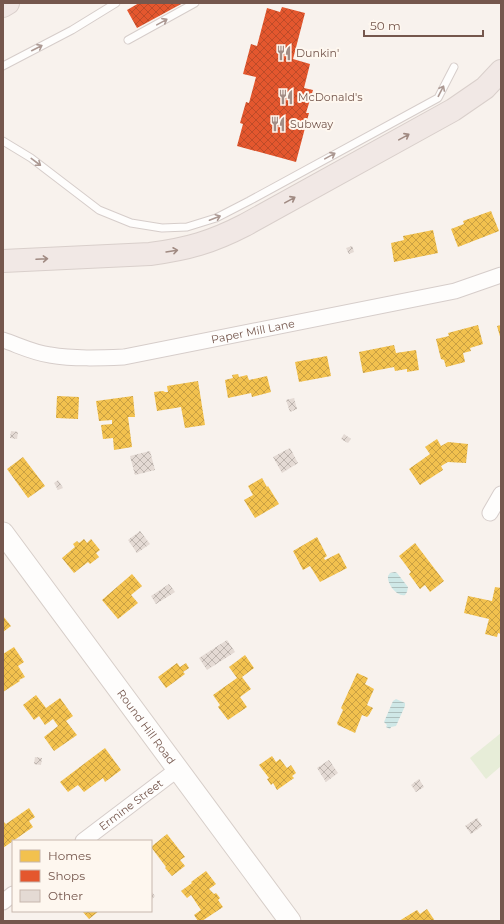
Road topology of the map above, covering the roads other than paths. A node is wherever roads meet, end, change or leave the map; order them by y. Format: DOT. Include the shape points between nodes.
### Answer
graph roads {
  1 [pos="8,3"];
  2 [pos="116,3"];
  3 [pos="195,3"];
  4 [pos="3,6"];
  5 [pos="128,40"];
  6 [pos="3,66"];
  7 [pos="454,66"];
  8 [pos="501,71"];
  9 [pos="3,141"];
  10 [pos="3,261"];
  11 [pos="501,275"];
  12 [pos="3,340"];
  13 [pos="501,494"];
  14 [pos="490,513"];
  15 [pos="3,533"];
  16 [pos="178,769"];
  17 [pos="84,840"];
  18 [pos="12,895"];
  19 [pos="3,902"];
  20 [pos="290,921"];
  1 -- 4 [label="highway"];
  6 -- 2 [label="lane, one-way" via="72,30"];
  5 -- 3 [label="lane, one-way"];
  9 -- 7 [label="lane, one-way" via="31,158 99,210 131,223 162,228 187,226 216,218 236,208 438,98"];
  10 -- 8 [label="highway, one-way" via="158,253 199,245 222,237 453,110 485,88"];
  11 -- 12 [label="street, Paper Mill Lane" via="455,291 124,357 48,355"];
  13 -- 14 [label="street"];
  15 -- 16 [label="main road, Round Hill Road"];
  16 -- 17 [label="street, Ermine Street"];
  16 -- 20 [label="main road, Round Hill Road"];
  18 -- 19 [label="street"];
}
